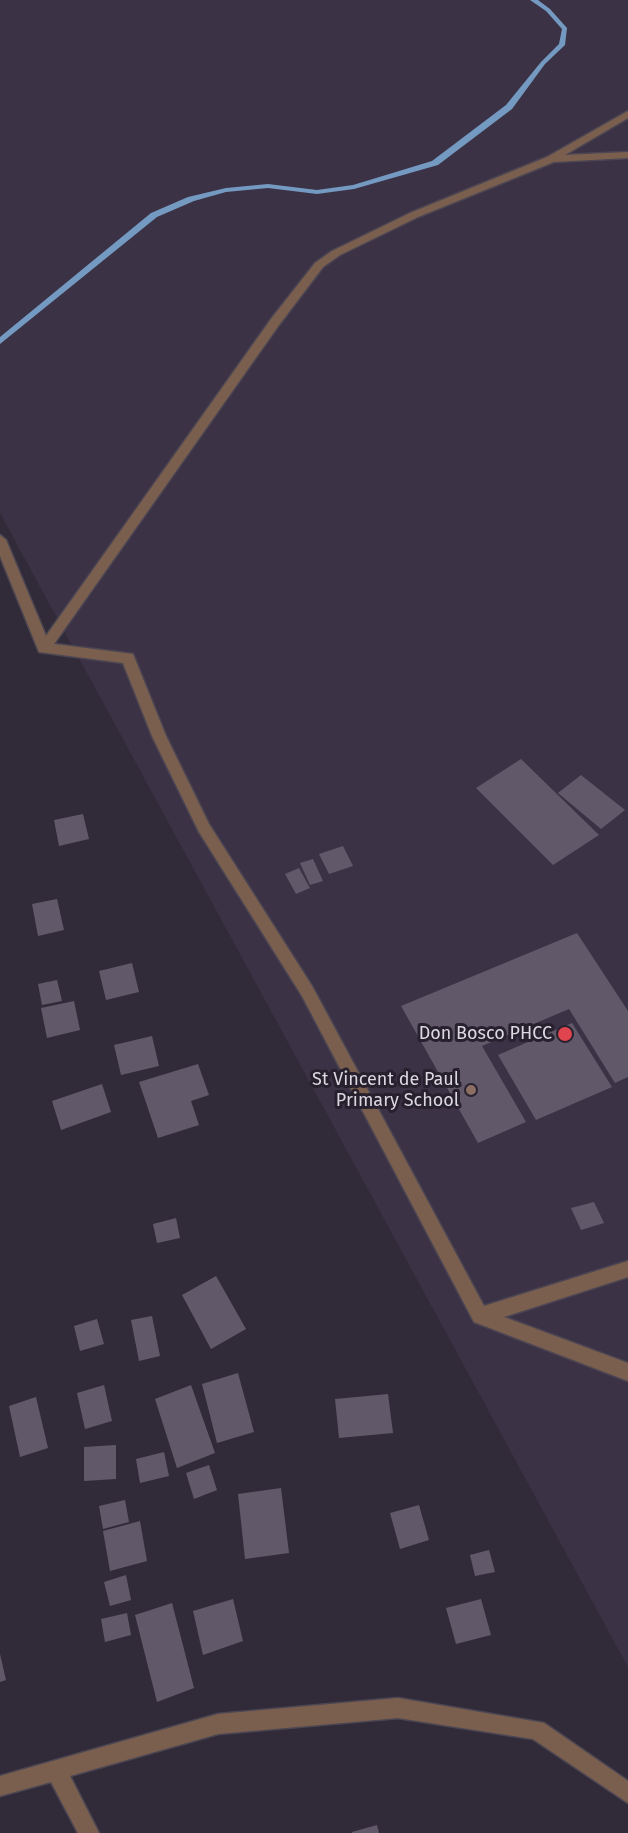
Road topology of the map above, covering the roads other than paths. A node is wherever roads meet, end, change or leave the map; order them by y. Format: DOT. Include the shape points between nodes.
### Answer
graph roads {
  1 [pos="628,114"];
  2 [pos="628,155"];
  3 [pos="551,159"];
  4 [pos="0,540"];
  5 [pos="44,648"];
  6 [pos="628,1269"];
  7 [pos="480,1316"];
  8 [pos="628,1372"];
  9 [pos="56,1771"];
  10 [pos="0,1786"];
  11 [pos="628,1793"];
  12 [pos="89,1833"];
  1 -- 3 [label="street"];
  2 -- 3 [label="street"];
  3 -- 5 [label="street" via="414,215 319,265"];
  4 -- 5 [label="street"];
  5 -- 7 [label="street" via="128,658 159,736 204,828 307,991"];
  6 -- 7 [label="street"];
  7 -- 8 [label="street"];
  9 -- 10 [label="street"];
  9 -- 11 [label="street" via="218,1724 398,1708 537,1730"];
  9 -- 12 [label="street"];
}
